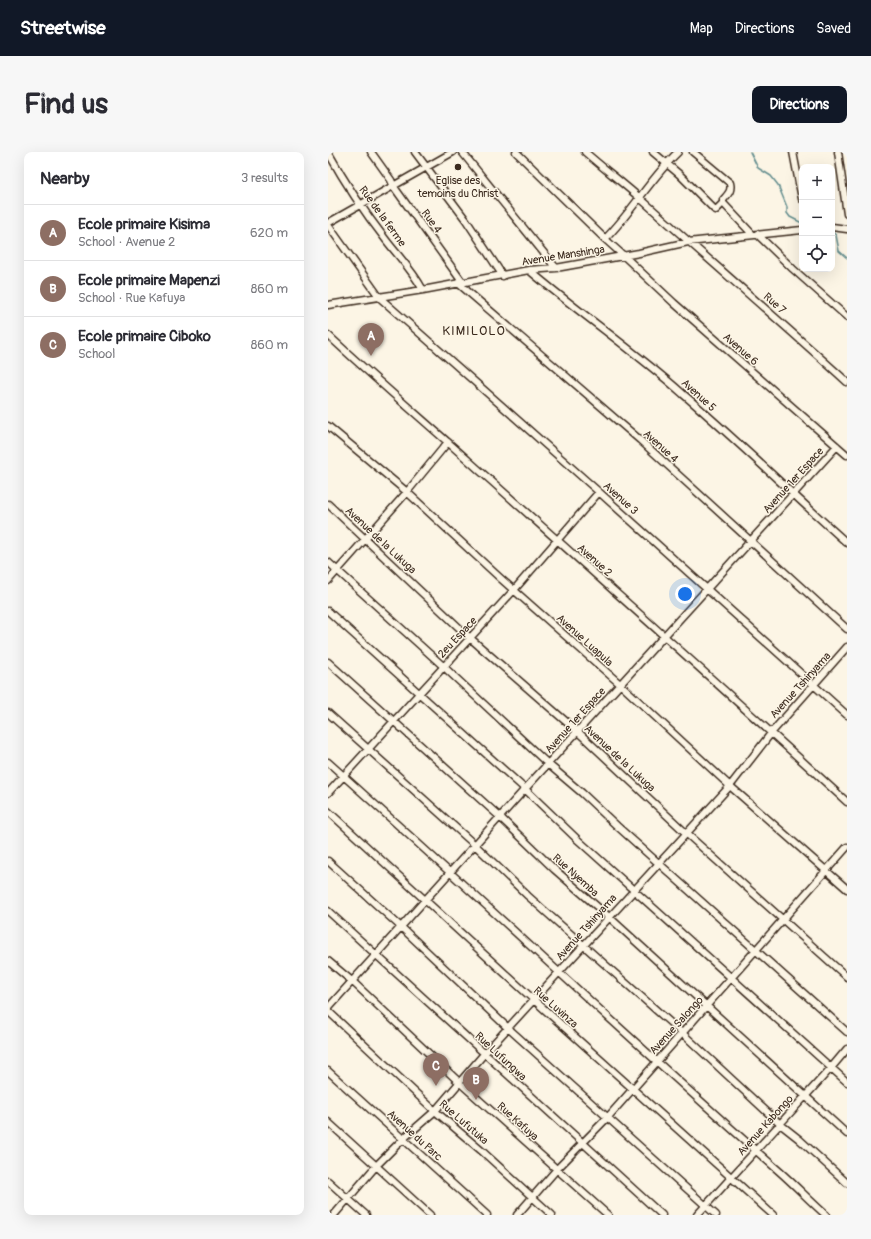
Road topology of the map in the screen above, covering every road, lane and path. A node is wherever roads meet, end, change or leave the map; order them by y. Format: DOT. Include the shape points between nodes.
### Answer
graph roads {
  1 [pos="328,152"];
  2 [pos="371,152"];
  3 [pos="415,152"];
  4 [pos="453,152"];
  5 [pos="462,152"];
  6 [pos="516,152"];
  7 [pos="585,152"];
  8 [pos="653,152"];
  9 [pos="678,152"];
  10 [pos="693,152"];
  11 [pos="793,152"];
  12 [pos="838,152"];
  13 [pos="666,163"];
  14 [pos="426,167"];
  15 [pos="799,183"];
  16 [pos="394,187"];
  17 [pos="640,198"];
  18 [pos="723,203"];
  19 [pos="361,205"];
  20 [pos="847,214"];
  21 [pos="328,224"];
  22 [pos="835,227"];
  23 [pos="847,229"];
  24 [pos="799,230"];
  25 [pos="755,234"];
  26 [pos="605,239"];
  27 [pos="688,242"];
  28 [pos="624,256"];
  29 [pos="556,268"];
  30 [pos="530,270"];
  31 [pos="504,276"];
  32 [pos="461,283"];
  33 [pos="423,290"];
  34 [pos="380,298"];
  35 [pos="329,304"];
  36 [pos="847,317"];
  37 [pos="328,335"];
  38 [pos="847,382"];
  39 [pos="328,426"];
  40 [pos="448,442"];
  41 [pos="837,446"];
  42 [pos="846,450"];
  43 [pos="407,492"];
  44 [pos="599,492"];
  45 [pos="793,495"];
  46 [pos="328,504"];
  47 [pos="365,540"];
  48 [pos="558,540"];
  49 [pos="751,540"];
  50 [pos="847,543"];
  51 [pos="328,562"];
  52 [pos="337,570"];
  53 [pos="328,581"];
  54 [pos="707,589"];
  55 [pos="514,590"];
  56 [pos="328,611"];
  57 [pos="847,629"];
  58 [pos="665,636"];
  59 [pos="470,638"];
  60 [pos="847,647"];
  61 [pos="328,662"];
  62 [pos="443,666"];
  63 [pos="620,684"];
  64 [pos="813,685"];
  65 [pos="419,694"];
  66 [pos="328,713"];
  67 [pos="847,715"];
  68 [pos="393,721"];
  69 [pos="578,732"];
  70 [pos="772,732"];
  71 [pos="369,749"];
  72 [pos="328,762"];
  73 [pos="548,764"];
  74 [pos="344,776"];
  75 [pos="730,786"];
  76 [pos="525,789"];
  77 [pos="328,793"];
  78 [pos="847,802"];
  79 [pos="328,811"];
  80 [pos="500,817"];
  81 [pos="686,834"];
  82 [pos="475,845"];
  83 [pos="847,847"];
  84 [pos="328,861"];
  85 [pos="659,863"];
  86 [pos="827,871"];
  87 [pos="450,872"];
  88 [pos="634,889"];
  89 [pos="847,889"];
  90 [pos="425,899"];
  91 [pos="328,911"];
  92 [pos="609,917"];
  93 [pos="782,920"];
  94 [pos="401,927"];
  95 [pos="584,946"];
  96 [pos="756,950"];
  97 [pos="376,954"];
  98 [pos="328,961"];
  99 [pos="559,973"];
  100 [pos="847,977"];
  101 [pos="731,978"];
  102 [pos="352,982"];
  103 [pos="534,1000"];
  104 [pos="706,1006"];
  105 [pos="328,1008"];
  106 [pos="328,1011"];
  107 [pos="508,1028"];
  108 [pos="847,1032"];
  109 [pos="682,1033"];
  110 [pos="847,1049"];
  111 [pos="484,1054"];
  112 [pos="657,1061"];
  113 [pos="832,1068"];
  114 [pos="328,1071"];
  115 [pos="459,1082"];
  116 [pos="847,1082"];
  117 [pos="632,1088"];
  118 [pos="805,1096"];
  119 [pos="435,1111"];
  120 [pos="608,1117"];
  121 [pos="328,1122"];
  122 [pos="780,1124"];
  123 [pos="847,1134"];
  124 [pos="404,1139"];
  125 [pos="582,1144"];
  126 [pos="755,1150"];
  127 [pos="376,1166"];
  128 [pos="557,1169"];
  129 [pos="731,1178"];
  130 [pos="328,1181"];
  131 [pos="847,1183"];
  132 [pos="533,1198"];
  133 [pos="348,1199"];
  134 [pos="706,1206"];
  135 [pos="334,1215"];
  136 [pos="366,1215"];
  137 [pos="430,1215"];
  138 [pos="487,1215"];
  139 [pos="517,1215"];
  140 [pos="552,1215"];
  141 [pos="608,1215"];
  142 [pos="662,1215"];
  143 [pos="697,1215"];
  144 [pos="716,1215"];
  145 [pos="773,1215"];
  146 [pos="826,1215"];
  1 -- 19 [label="street, Rue de la ferme"];
  2 -- 16 [label="street, Rue 4"];
  3 -- 14 [label="street"];
  4 -- 14 [label="street"];
  5 -- 29 [label="street"];
  6 -- 26 [label="street, Avenue 6"];
  7 -- 17 [label="street, Rue 7"];
  8 -- 13 [label="street"];
  9 -- 13 [label="street"];
  10 -- 18 [label="street" via="730,183 731,191"];
  11 -- 15 [label="street"];
  12 -- 20 [label="street"];
  13 -- 17 [label="street"];
  13 -- 18 [label="street" via="714,209"];
  14 -- 16 [label="street"];
  14 -- 31 [label="street"];
  16 -- 19 [label="street"];
  16 -- 32 [label="street, Rue 4"];
  17 -- 26 [label="street"];
  17 -- 27 [label="street, Rue 7"];
  18 -- 25 [label="street"];
  19 -- 21 [label="street"];
  19 -- 33 [label="street, Rue de la ferme" via="411,270"];
  21 -- 34 [label="street, Avenue 3"];
  22 -- 23 [label="street"];
  24 -- 25 [label="street, Avenue Manshinga"];
  25 -- 27 [label="street, Avenue Manshinga"];
  25 -- 36 [label="street"];
  26 -- 28 [label="street, Avenue 6"];
  27 -- 28 [label="street, Avenue Manshinga"];
  27 -- 38 [label="street, Rue 7"];
  28 -- 29 [label="street, Avenue Manshinga"];
  28 -- 41 [label="street, Avenue 6"];
  29 -- 30 [label="street, Avenue Manshinga"];
  30 -- 31 [label="street, Avenue Manshinga"];
  30 -- 45 [label="street, Avenue 5" via="683,393"];
  31 -- 32 [label="street, Avenue Manshinga"];
  32 -- 33 [label="street, Avenue Manshinga"];
  32 -- 49 [label="street, Avenue 4"];
  33 -- 34 [label="street, Avenue Manshinga"];
  34 -- 35 [label="street, Avenue Manshinga"];
  34 -- 44 [label="street, Avenue 3"];
  37 -- 40 [label="street, Avenue 2"];
  39 -- 43 [label="street, Avenue Luapula"];
  40 -- 43 [label="street"];
  40 -- 48 [label="street, Avenue 2"];
  41 -- 42 [label="street, Avenue 6"];
  41 -- 45 [label="street, Avenue 1er Espace"];
  43 -- 47 [label="street"];
  43 -- 55 [label="street, Avenue Luapula"];
  44 -- 48 [label="street, 2eu Espace"];
  44 -- 54 [label="street, Avenue 3"];
  45 -- 49 [label="street, Avenue 1er Espace"];
  45 -- 50 [label="street, Avenue 5"];
  46 -- 47 [label="street, Avenue de la Lukuga"];
  47 -- 52 [label="street"];
  47 -- 59 [label="street, Avenue de la Lukuga"];
  48 -- 55 [label="street, 2eu Espace"];
  48 -- 58 [label="street, Avenue 2"];
  49 -- 54 [label="street, Avenue 1er Espace"];
  49 -- 57 [label="street, Avenue 4"];
  51 -- 52 [label="street"];
  52 -- 53 [label="street"];
  52 -- 62 [label="street"];
  54 -- 58 [label="street, Avenue 1er Espace"];
  54 -- 64 [label="street, Avenue 3"];
  55 -- 59 [label="street, 2eu Espace"];
  55 -- 63 [label="street, Avenue Luapula"];
  56 -- 65 [label="street"];
  58 -- 63 [label="street, Avenue 1er Espace"];
  58 -- 70 [label="street, Avenue 2"];
  59 -- 62 [label="street, 2eu Espace"];
  59 -- 69 [label="street, Avenue de la Lukuga"];
  60 -- 64 [label="street, Avenue Tshinyama"];
  61 -- 68 [label="street, Rue Nyemba"];
  62 -- 65 [label="street, 2eu Espace"];
  62 -- 73 [label="street"];
  63 -- 69 [label="street, Avenue 1er Espace"];
  63 -- 75 [label="street, Avenue Luapula"];
  64 -- 67 [label="street, Avenue 3"];
  64 -- 70 [label="street, Avenue Tshinyama"];
  65 -- 68 [label="street, 2eu Espace"];
  65 -- 76 [label="street"];
  66 -- 71 [label="street"];
  68 -- 71 [label="street, 2eu Espace"];
  68 -- 80 [label="street, Rue Nyemba"];
  69 -- 73 [label="street, Avenue 1er Espace"];
  69 -- 81 [label="street, Avenue de la Lukuga"];
  70 -- 75 [label="street, Avenue Tshinyama"];
  70 -- 78 [label="street, Avenue 2"];
  71 -- 74 [label="street, 2eu Espace"];
  71 -- 82 [label="street"];
  72 -- 74 [label="street"];
  73 -- 76 [label="street, Avenue 1er Espace"];
  73 -- 85 [label="street"];
  74 -- 77 [label="street, 2eu Espace"];
  74 -- 87 [label="street"];
  75 -- 81 [label="street, Avenue Tshinyama"];
  75 -- 86 [label="street, Avenue Luapula"];
  76 -- 80 [label="street, Avenue 1er Espace"];
  76 -- 88 [label="street"];
  79 -- 90 [label="street, Rue Luvinza"];
  80 -- 82 [label="street, Avenue 1er Espace"];
  80 -- 92 [label="street, Rue Nyemba"];
  81 -- 85 [label="street, Avenue Tshinyama"];
  81 -- 93 [label="street, Avenue de la Lukuga"];
  82 -- 87 [label="street, Avenue 1er Espace"];
  82 -- 95 [label="street"];
  83 -- 86 [label="street, Avenue Salongo"];
  84 -- 94 [label="street"];
  85 -- 88 [label="street, Avenue Tshinyama"];
  85 -- 96 [label="street"];
  86 -- 89 [label="street, Avenue Luapula"];
  86 -- 93 [label="street, Avenue Salongo"];
  87 -- 90 [label="street, Avenue 1er Espace"];
  87 -- 99 [label="street"];
  88 -- 92 [label="street, Avenue Tshinyama"];
  88 -- 101 [label="street"];
  90 -- 94 [label="street, Avenue 1er Espace"];
  90 -- 103 [label="street, Rue Luvinza"];
  91 -- 97 [label="street, Rue Lufungwa"];
  92 -- 95 [label="street, Avenue Tshinyama"];
  92 -- 104 [label="street, Rue Nyemba"];
  93 -- 96 [label="street, Avenue Salongo"];
  93 -- 100 [label="street, Avenue de la Lukuga"];
  94 -- 97 [label="street, Avenue 1er Espace"];
  94 -- 107 [label="street"];
  95 -- 99 [label="street, Avenue Tshinyama"];
  95 -- 109 [label="street"];
  96 -- 101 [label="street, Avenue Salongo"];
  96 -- 108 [label="street"];
  97 -- 102 [label="street, Avenue 1er Espace"];
  97 -- 111 [label="street, Rue Lufungwa"];
  98 -- 102 [label="street, Rue Kafuya"];
  99 -- 103 [label="street, Avenue Tshinyama"];
  99 -- 112 [label="street"];
  101 -- 104 [label="street, Avenue Salongo"];
  101 -- 113 [label="street"];
  102 -- 105 [label="street, Avenue 1er Espace"];
  102 -- 115 [label="street, Rue Kafuya"];
  103 -- 107 [label="street, Avenue Tshinyama"];
  103 -- 117 [label="street, Rue Luvinza"];
  104 -- 109 [label="street, Avenue Salongo"];
  104 -- 118 [label="street, Rue Nyemba"];
  106 -- 119 [label="street, Rue Lufutuka"];
  107 -- 111 [label="street, Avenue Tshinyama"];
  107 -- 120 [label="street"];
  109 -- 112 [label="street, Avenue Salongo"];
  109 -- 122 [label="street"];
  110 -- 113 [label="street, Avenue Kabongo"];
  111 -- 115 [label="street, Avenue Tshinyama"];
  111 -- 125 [label="street, Rue Lufungwa"];
  112 -- 117 [label="street, Avenue Salongo"];
  112 -- 126 [label="street"];
  113 -- 116 [label="street"];
  113 -- 118 [label="street, Avenue Kabongo"];
  114 -- 124 [label="street, Avenue du Parc"];
  115 -- 119 [label="street, Avenue Tshinyama"];
  115 -- 128 [label="street, Rue Kafuya"];
  117 -- 120 [label="street, Avenue Salongo"];
  117 -- 129 [label="street, Rue Luvinza"];
  118 -- 122 [label="street, Avenue Kabongo"];
  118 -- 123 [label="street, Rue Nyemba"];
  119 -- 124 [label="street, Avenue Tshinyama"];
  119 -- 132 [label="street, Rue Lufutuka"];
  120 -- 125 [label="street, Avenue Salongo"];
  120 -- 134 [label="street"];
  121 -- 127 [label="street"];
  122 -- 126 [label="street, Avenue Kabongo"];
  122 -- 131 [label="street"];
  124 -- 127 [label="street, Avenue Tshinyama"];
  124 -- 138 [label="street, Avenue du Parc"];
  125 -- 128 [label="street, Avenue Salongo"];
  125 -- 142 [label="street, Rue Lufungwa"];
  126 -- 129 [label="street, Avenue Kabongo"];
  126 -- 146 [label="street"];
  127 -- 133 [label="street, Avenue Tshinyama"];
  127 -- 137 [label="street"];
  128 -- 132 [label="street, Avenue Salongo"];
  128 -- 141 [label="street, Rue Kafuya"];
  129 -- 134 [label="street, Avenue Kabongo"];
  129 -- 145 [label="street, Rue Luvinza"];
  130 -- 133 [label="street"];
  132 -- 139 [label="street, Avenue Salongo"];
  132 -- 140 [label="street, Rue Lufutuka"];
  133 -- 135 [label="street, Avenue Tshinyama"];
  133 -- 136 [label="street"];
  134 -- 143 [label="street, Avenue Kabongo"];
  134 -- 144 [label="street"];
}
